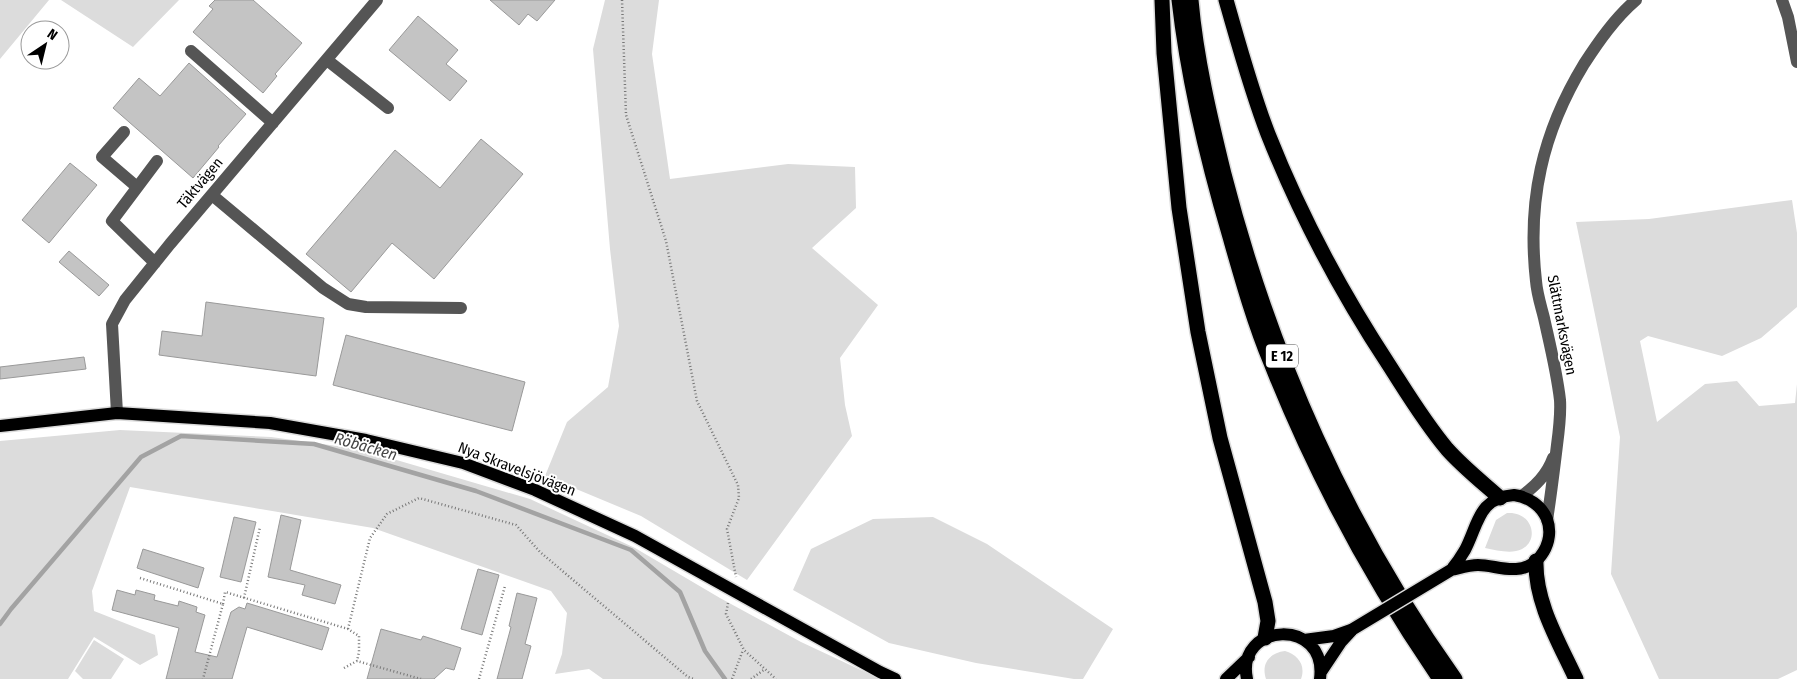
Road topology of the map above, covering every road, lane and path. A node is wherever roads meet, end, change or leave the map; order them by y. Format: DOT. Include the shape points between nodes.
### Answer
graph roads {
  1 [pos="377,0"];
  2 [pos="622,0"];
  3 [pos="1162,0"];
  4 [pos="1179,0"];
  5 [pos="1190,0"];
  6 [pos="1226,0"];
  7 [pos="1636,0"];
  8 [pos="1782,0"];
  9 [pos="191,51"];
  10 [pos="327,60"];
  11 [pos="1797,62"];
  12 [pos="388,108"];
  13 [pos="273,123"];
  14 [pos="124,132"];
  15 [pos="157,161"];
  16 [pos="137,187"];
  17 [pos="212,195"];
  18 [pos="154,264"];
  19 [pos="461,308"];
  20 [pos="117,413"];
  21 [pos="0,426"];
  22 [pos="1557,444"];
  23 [pos="1522,496"];
  24 [pos="1500,498"];
  25 [pos="1547,520"];
  26 [pos="260,527"];
  27 [pos="1536,561"];
  28 [pos="1451,570"];
  29 [pos="140,578"];
  30 [pos="737,580"];
  31 [pos="505,586"];
  32 [pos="244,598"];
  33 [pos="728,603"];
  34 [pos="223,604"];
  35 [pos="348,629"];
  36 [pos="1353,629"];
  37 [pos="1265,638"];
  38 [pos="1304,640"];
  39 [pos="744,650"];
  40 [pos="1249,657"];
  41 [pos="357,661"];
  42 [pos="344,668"];
  43 [pos="765,669"];
  44 [pos="1320,676"];
  45 [pos="203,679"];
  46 [pos="421,679"];
  47 [pos="479,679"];
  48 [pos="694,679"];
  49 [pos="732,679"];
  50 [pos="751,679"];
  51 [pos="776,679"];
  52 [pos="895,679"];
  53 [pos="1226,679"];
  54 [pos="1247,679"];
  55 [pos="1440,679"];
  56 [pos="1455,679"];
  57 [pos="1576,679"];
  1 -- 10 [label="street, Täktvägen"];
  2 -- 30 [label="path" via="626,115 666,241 697,401 738,484 739,498 727,529"];
  3 -- 37 [label="highway" via="1179,208 1198,332 1220,438 1265,602 1268,621"];
  4 -- 55 [label="highway, E 12" via="1200,128 1270,361 1334,503 1375,578"];
  5 -- 56 [label="highway, E 12" via="1217,146 1255,281 1282,355 1314,432 1387,575"];
  6 -- 24 [label="highway" via="1268,133 1304,217 1338,283 1420,414 1464,467"];
  7 -- 22 [label="street, Slättmarksvägen" via="1596,45 1559,109 1544,151 1536,194 1533,238 1536,283 1560,399"];
  8 -- 11 [label="street"];
  9 -- 13 [label="street"];
  10 -- 12 [label="street"];
  10 -- 13 [label="street, Täktvägen"];
  13 -- 17 [label="street, Täktvägen"];
  14 -- 16 [label="street" via="102,157"];
  15 -- 16 [label="street"];
  16 -- 18 [label="street" via="112,221"];
  17 -- 18 [label="street, Täktvägen"];
  17 -- 19 [label="street" via="322,288 348,304"];
  18 -- 20 [label="street, Täktvägen" via="125,300 112,324"];
  20 -- 21 [label="main road, Nya Skravelsjövägen"];
  20 -- 52 [label="main road, Nya Skravelsjövägen" via="270,423 366,440 463,463 535,490 636,536"];
  22 -- 23 [label="street, Slättmarksvägen" via="1543,476"];
  22 -- 25 [label="street, Slättmarksvägen"];
  23 -- 24 [label="main road"];
  23 -- 25 [label="main road" via="1540,508"];
  24 -- 28 [label="main road" via="1493,500 1481,512 1464,552"];
  25 -- 27 [label="main road" via="1549,541"];
  26 -- 32 [label="path"];
  27 -- 28 [label="main road" via="1515,570 1477,565"];
  27 -- 57 [label="highway" via="1535,579 1542,606"];
  28 -- 36 [label="main road, bridge"];
  29 -- 34 [label="path"];
  31 -- 47 [label="path"];
  32 -- 34 [label="path" via="225,592"];
  32 -- 35 [label="path"];
  33 -- 39 [label="path" via="726,614"];
  34 -- 45 [label="path"];
  35 -- 41 [label="path" via="359,636"];
  35 -- 48 [label="path" via="370,538 387,514 419,498 516,525 540,552"];
  36 -- 38 [label="main road" via="1334,636"];
  36 -- 44 [label="main road"];
  37 -- 38 [label="main road" via="1288,634"];
  37 -- 40 [label="main road"];
  38 -- 44 [label="main road" via="1315,652"];
  39 -- 43 [label="path"];
  39 -- 49 [label="path"];
  40 -- 53 [label="main road"];
  40 -- 54 [label="main road"];
  41 -- 42 [label="path"];
  41 -- 46 [label="path"];
  43 -- 50 [label="path"];
  43 -- 51 [label="path"];
}
